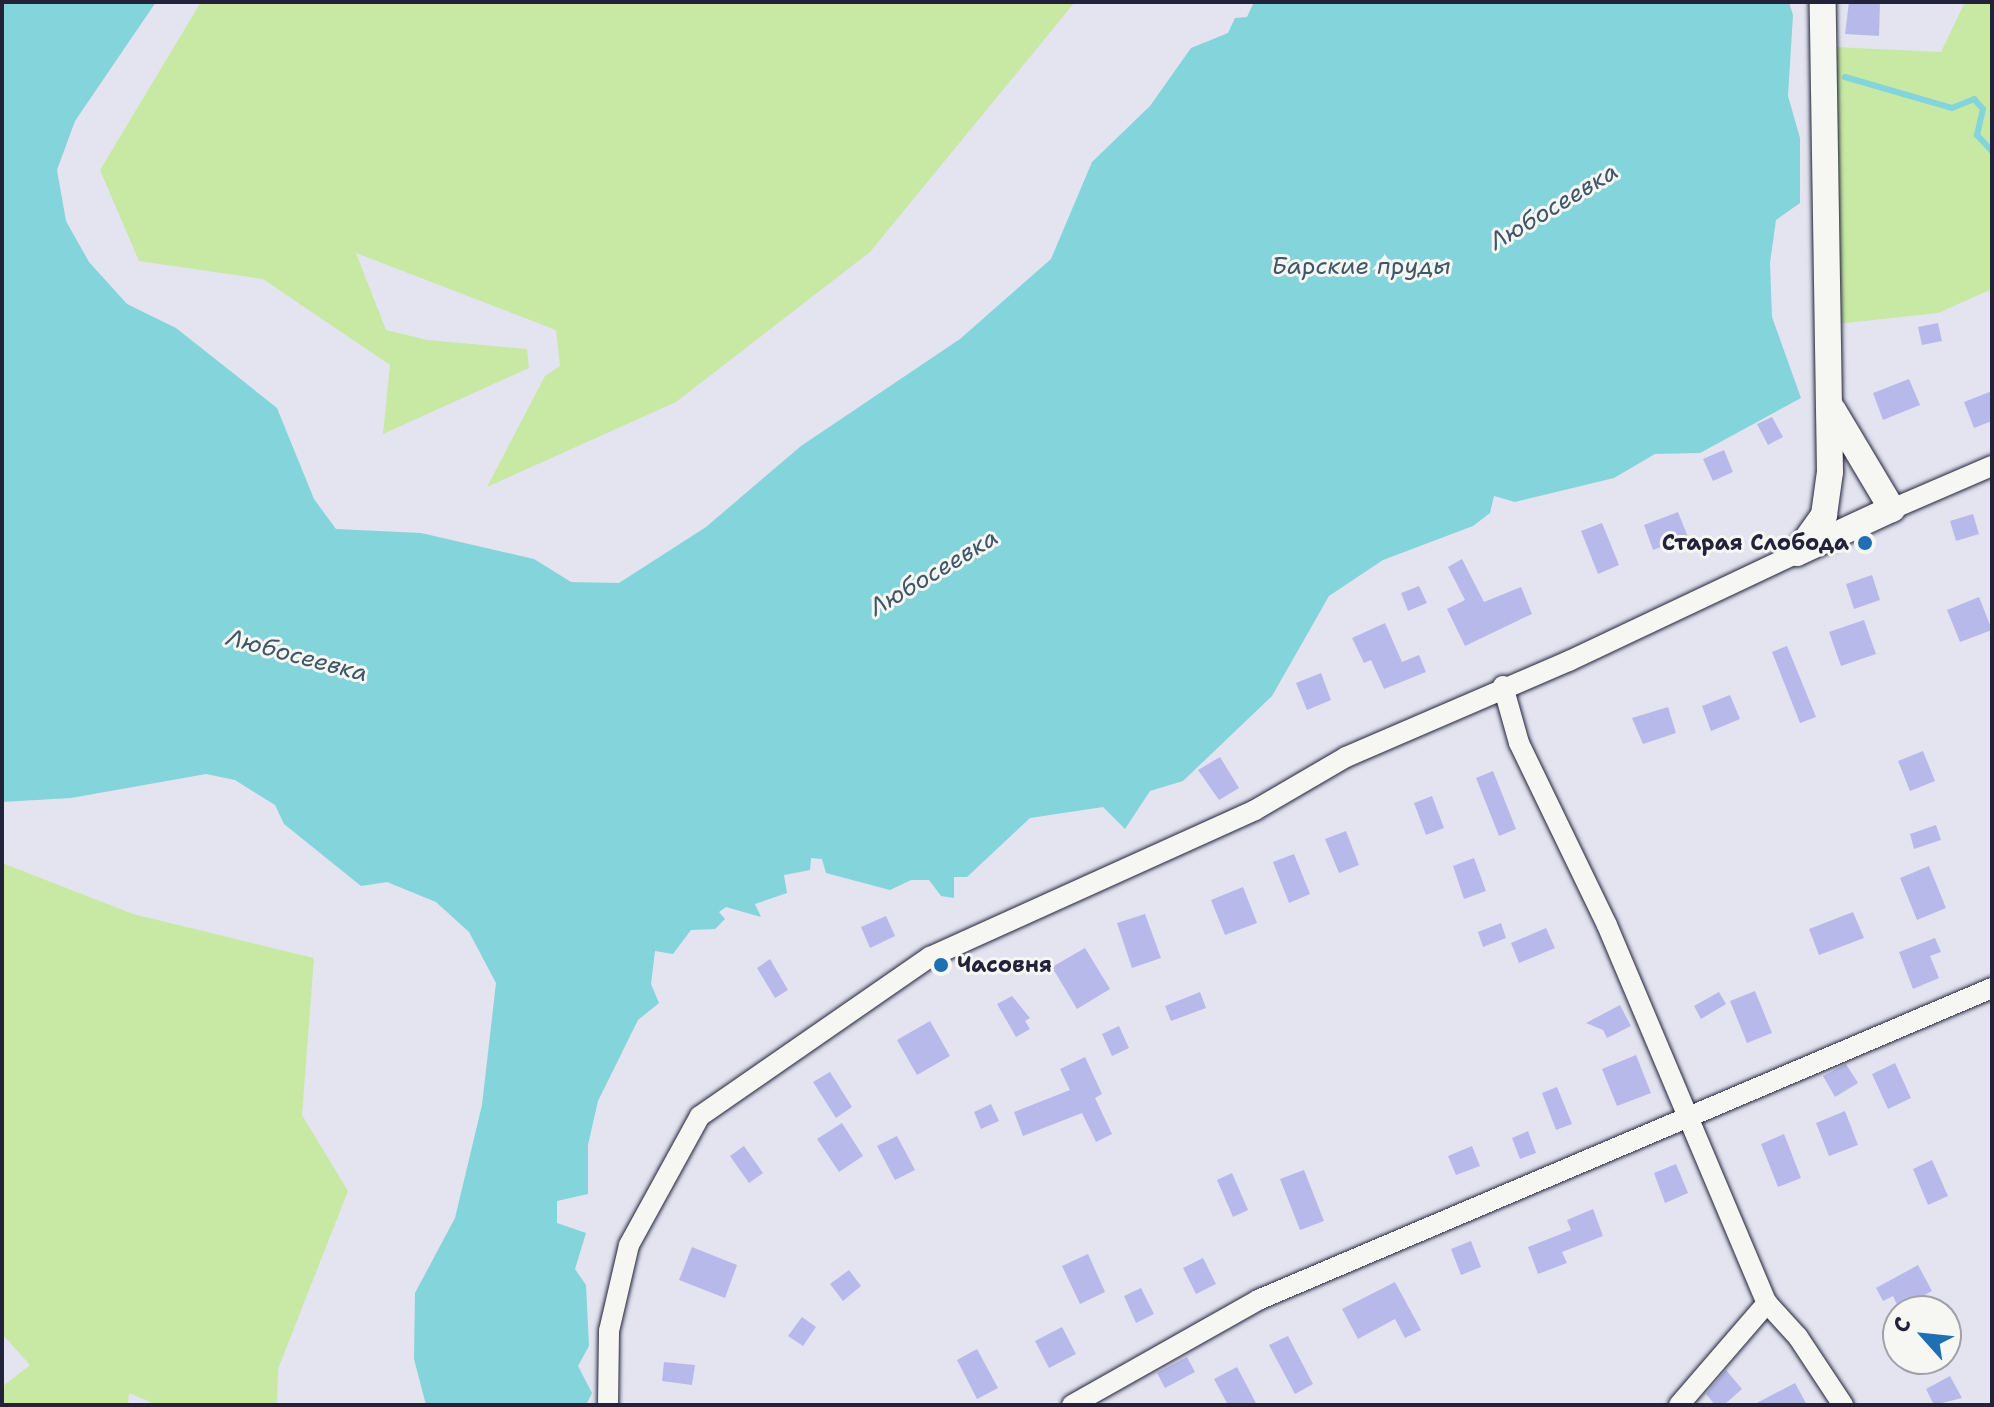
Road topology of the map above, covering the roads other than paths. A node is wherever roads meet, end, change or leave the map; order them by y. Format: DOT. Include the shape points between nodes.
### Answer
graph roads {
  1 [pos="1823,2"];
  2 [pos="1833,410"];
  3 [pos="1992,466"];
  4 [pos="1892,509"];
  5 [pos="1824,515"];
  6 [pos="1846,531"];
  7 [pos="1797,553"];
  8 [pos="1503,686"];
  9 [pos="1992,988"];
  10 [pos="1689,1116"];
  11 [pos="1767,1303"];
  12 [pos="608,1405"];
  13 [pos="1072,1405"];
  14 [pos="1679,1405"];
  15 [pos="1843,1405"];
  1 -- 2 [label="street"];
  2 -- 4 [label="street"];
  2 -- 5 [label="street"];
  3 -- 4 [label="street"];
  4 -- 6 [label="street"];
  5 -- 6 [label="street"];
  5 -- 7 [label="street"];
  6 -- 7 [label="street"];
  7 -- 8 [label="street" via="1569,661"];
  8 -- 10 [label="street" via="1519,743 1607,925"];
  8 -- 12 [label="street" via="1346,757 1255,810 930,957 700,1116 629,1245 609,1331"];
  9 -- 10 [label="street"];
  10 -- 11 [label="street"];
  10 -- 13 [label="street" via="1258,1300"];
  11 -- 14 [label="street"];
  11 -- 15 [label="street" via="1798,1337"];
}
